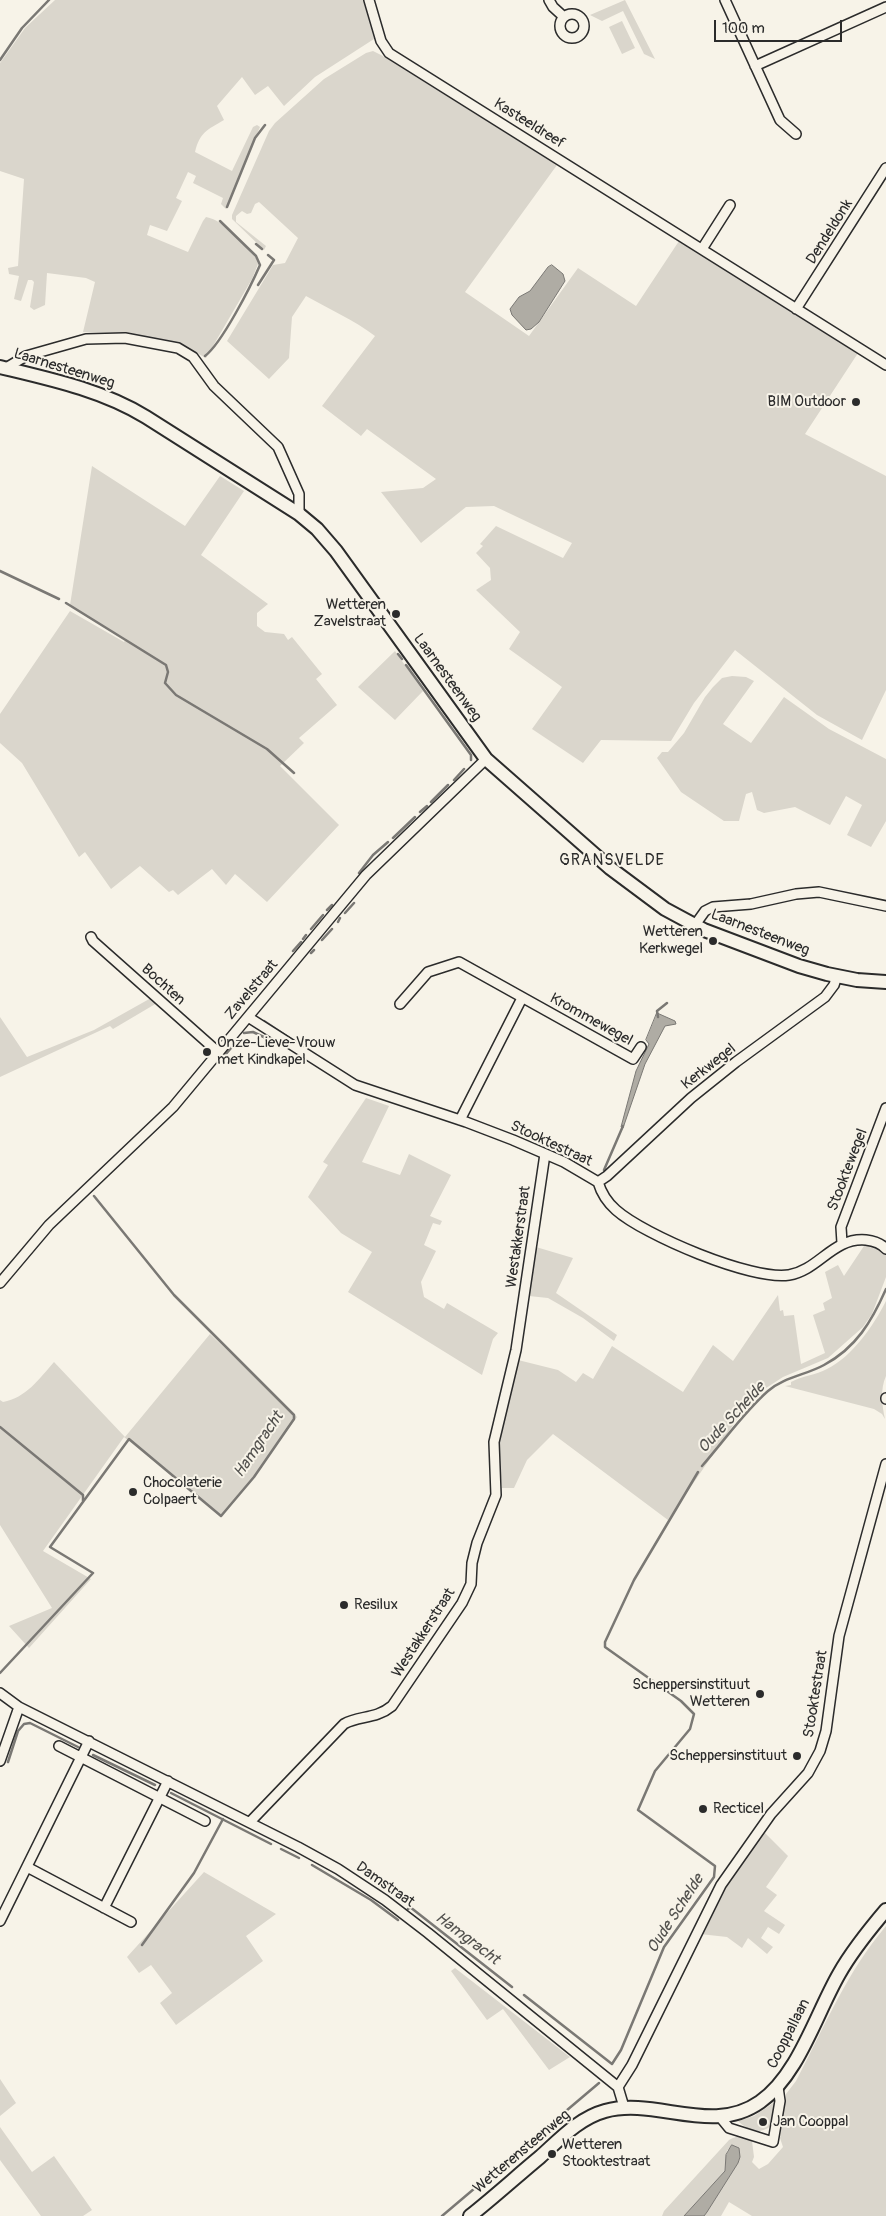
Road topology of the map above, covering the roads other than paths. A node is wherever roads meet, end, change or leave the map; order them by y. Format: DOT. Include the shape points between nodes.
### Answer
graph roads {
  1 [pos="369,0"];
  2 [pos="549,0"];
  3 [pos="725,0"];
  4 [pos="886,7"];
  5 [pos="564,17"];
  6 [pos="755,66"];
  7 [pos="796,134"];
  8 [pos="886,168"];
  9 [pos="730,205"];
  10 [pos="702,249"];
  11 [pos="796,309"];
  12 [pos="886,365"];
  13 [pos="3,368"];
  14 [pos="299,514"];
  15 [pos="486,759"];
  16 [pos="886,906"];
  17 [pos="695,925"];
  18 [pos="91,937"];
  19 [pos="837,976"];
  20 [pos="886,982"];
  21 [pos="522,998"];
  22 [pos="400,1004"];
  23 [pos="248,1017"];
  24 [pos="641,1046"];
  25 [pos="218,1052"];
  26 [pos="886,1108"];
  27 [pos="460,1120"];
  28 [pos="545,1154"];
  29 [pos="598,1182"];
  30 [pos="842,1242"];
  31 [pos="886,1249"];
  32 [pos="0,1283"];
  33 [pos="886,1464"];
  34 [pos="0,1693"];
  35 [pos="19,1707"];
  36 [pos="89,1742"];
  37 [pos="59,1746"];
  38 [pos="81,1758"];
  39 [pos="0,1761"];
  40 [pos="168,1782"];
  41 [pos="160,1797"];
  42 [pos="205,1821"];
  43 [pos="250,1822"];
  44 [pos="27,1867"];
  45 [pos="104,1908"];
  46 [pos="886,1910"];
  47 [pos="0,1921"];
  48 [pos="131,1922"];
  49 [pos="778,2087"];
  50 [pos="618,2088"];
  51 [pos="624,2107"];
  52 [pos="720,2117"];
  53 [pos="470,2216"];
  1 -- 10 [label="street, Kasteeldreef" via="381,41 389,53"];
  2 -- 5 [label="street"];
  3 -- 6 [label="street"];
  4 -- 6 [label="street"];
  6 -- 7 [label="street" via="780,120"];
  8 -- 11 [label="street, Dendeldonk"];
  9 -- 10 [label="street"];
  10 -- 11 [label="street, Kasteeldreef"];
  11 -- 12 [label="street, Kasteeldreef"];
  13 -- 14 [label="street, Laarnesteenweg" via="58,381 118,402"];
  13 -- 14 [label="street" via="26,356 86,339 125,338 186,351 214,386 278,447 299,494"];
  14 -- 15 [label="street, Laarnesteenweg" via="336,551"];
  15 -- 17 [label="street, Laarnesteenweg" via="610,868 649,898"];
  15 -- 23 [label="street, Zavelstraat" via="366,875"];
  16 -- 17 [label="street" via="820,892 796,894 713,908 705,911"];
  17 -- 19 [label="street, Laarnesteenweg" via="799,966"];
  18 -- 25 [label="street, Bochten"];
  19 -- 20 [label="street, Laarnesteenweg"];
  19 -- 29 [label="street, Kerkwegel" via="825,997 691,1098"];
  21 -- 22 [label="street, Krommewegel" via="459,962 428,972"];
  21 -- 24 [label="street, Krommewegel" via="633,1059"];
  21 -- 27 [label="street"];
  23 -- 25 [label="street, Zavelstraat"];
  23 -- 27 [label="street, Stooktestraat" via="355,1085"];
  25 -- 32 [label="street, Zavelstraat" via="173,1106 43,1232"];
  26 -- 30 [label="street, Stooktewegel" via="842,1227"];
  27 -- 28 [label="street, Stooktestraat"];
  28 -- 29 [label="street, Stooktestraat"];
  28 -- 43 [label="street, Westakkerstraat" via="516,1350 494,1442 496,1495 477,1543 471,1584 462,1603 392,1706 383,1714 344,1724"];
  29 -- 30 [label="street, Stooktestraat" via="615,1209 627,1218 695,1254 732,1266 788,1276 800,1272"];
  30 -- 31 [label="street" via="856,1239 873,1241"];
  33 -- 50 [label="street, Stooktestraat" via="839,1636 826,1731 820,1752 808,1773 771,1814 720,1885"];
  34 -- 35 [label="street, Damstraat"];
  35 -- 36 [label="street, Damstraat"];
  35 -- 39 [label="street"];
  36 -- 38 [label="street"];
  36 -- 40 [label="street, Damstraat"];
  37 -- 38 [label="street"];
  38 -- 41 [label="street"];
  38 -- 44 [label="street"];
  40 -- 41 [label="street"];
  40 -- 43 [label="street, Damstraat"];
  41 -- 42 [label="street"];
  41 -- 45 [label="street"];
  43 -- 50 [label="street, Damstraat" via="314,1856 385,1900"];
  44 -- 45 [label="street"];
  44 -- 47 [label="street"];
  45 -- 48 [label="street"];
  46 -- 49 [label="street, Cooppallaan" via="839,1973 790,2070"];
  49 -- 52 [label="street, Cooppallaan" via="753,2107"];
  49 -- 52 [label="street" via="780,2101 773,2142 729,2128"];
  50 -- 51 [label="street"];
  51 -- 52 [label="street, Cooppallaan"];
  51 -- 53 [label="street, Wetterensteenweg" via="596,2114 577,2125"];
}
